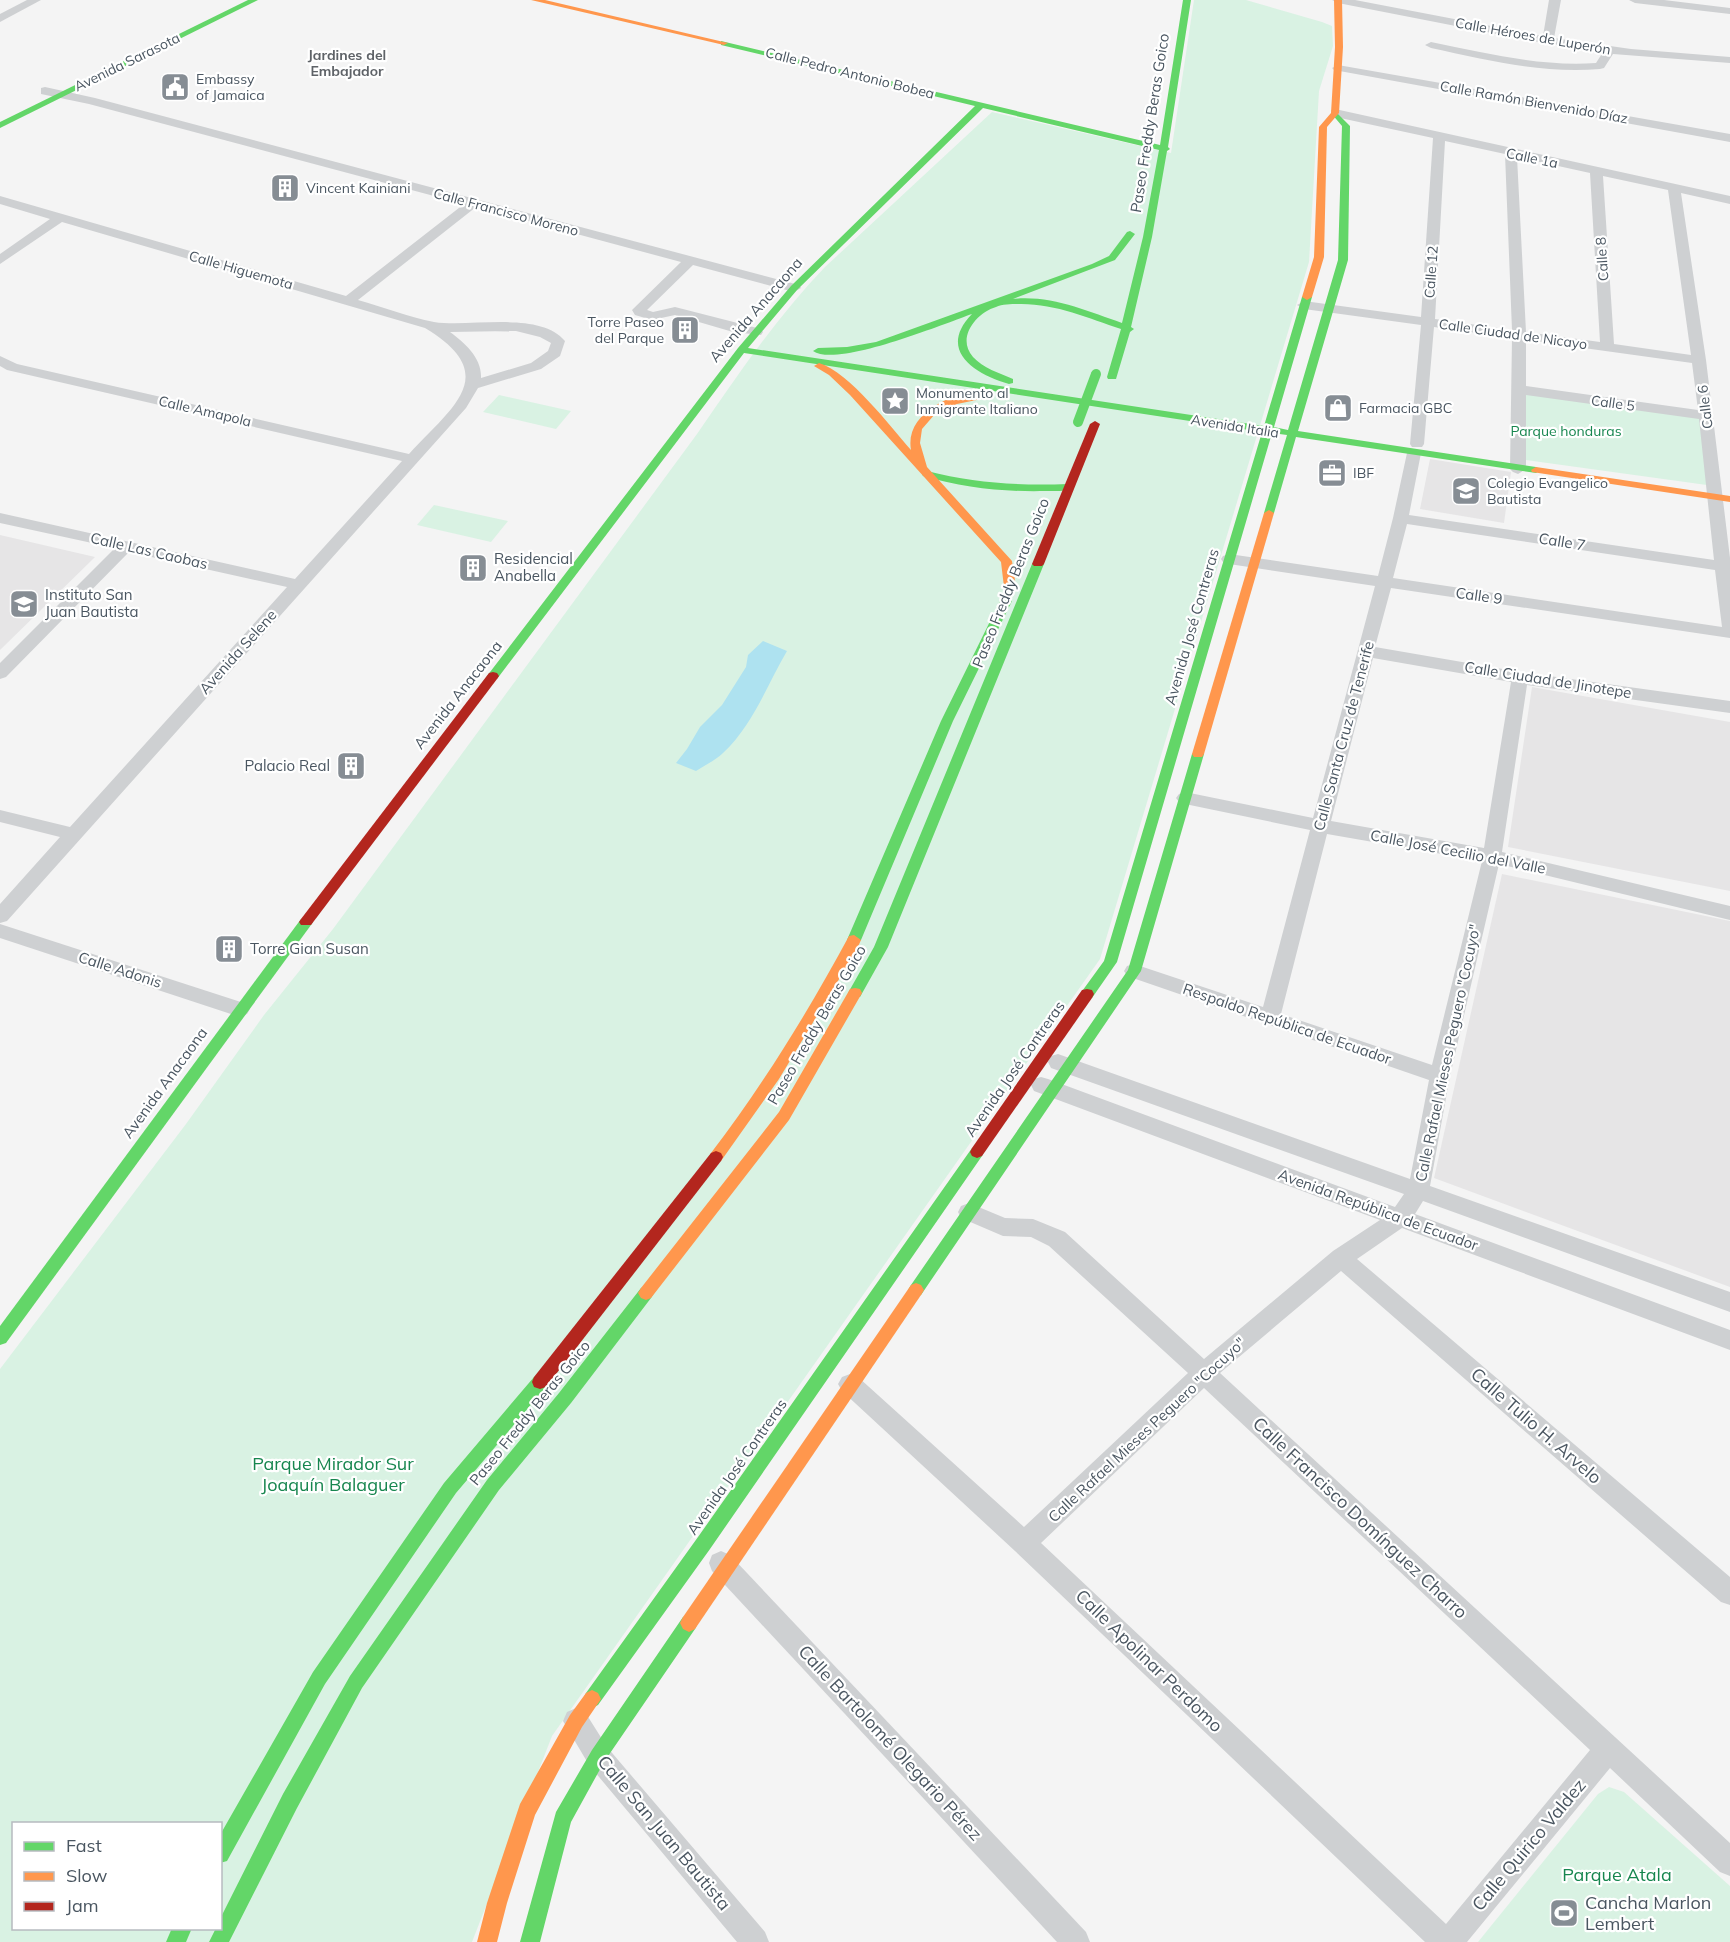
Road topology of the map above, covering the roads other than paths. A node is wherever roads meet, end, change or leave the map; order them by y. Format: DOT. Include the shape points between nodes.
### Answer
graph roads {
  1 [pos="35,0"];
  2 [pos="230,0"];
  3 [pos="254,0"];
  4 [pos="535,0"];
  5 [pos="1173,0"];
  6 [pos="1187,0"];
  7 [pos="1338,0"];
  8 [pos="1556,0"];
  9 [pos="1635,0"];
  10 [pos="1730,11"];
  11 [pos="1178,16"];
  12 [pos="0,19"];
  13 [pos="1548,39"];
  14 [pos="1431,45"];
  15 [pos="1610,50"];
  16 [pos="1164,58"];
  17 [pos="1730,60"];
  18 [pos="1338,68"];
  19 [pos="45,91"];
  20 [pos="62,94"];
  21 [pos="981,105"];
  22 [pos="0,112"];
  23 [pos="1335,113"];
  24 [pos="0,125"];
  25 [pos="1439,137"];
  26 [pos="1730,138"];
  27 [pos="1166,149"];
  28 [pos="1511,153"];
  29 [pos="1596,171"];
  30 [pos="1674,188"];
  31 [pos="0,200"];
  32 [pos="1730,200"];
  33 [pos="472,204"];
  34 [pos="59,218"];
  35 [pos="0,260"];
  36 [pos="690,261"];
  37 [pos="1123,268"];
  38 [pos="794,288"];
  39 [pos="348,301"];
  40 [pos="988,305"];
  41 [pos="1304,305"];
  42 [pos="1327,308"];
  43 [pos="1428,322"];
  44 [pos="430,325"];
  45 [pos="1129,329"];
  46 [pos="1519,335"];
  47 [pos="748,341"];
  48 [pos="1607,347"];
  49 [pos="806,356"];
  50 [pos="1699,360"];
  51 [pos="6,363"];
  52 [pos="1097,369"];
  53 [pos="0,377"];
  54 [pos="473,385"];
  55 [pos="1010,387"];
  56 [pos="1520,390"];
  57 [pos="1706,416"];
  58 [pos="1268,426"];
  59 [pos="1076,428"];
  60 [pos="1292,430"];
  61 [pos="1416,448"];
  62 [pos="412,459"];
  63 [pos="1518,464"];
  64 [pos="923,472"];
  65 [pos="1068,488"];
  66 [pos="1722,493"];
  67 [pos="0,518"];
  68 [pos="1401,518"];
  69 [pos="126,546"];
  70 [pos="1229,559"];
  71 [pos="1253,563"];
  72 [pos="1019,565"];
  73 [pos="1723,566"];
  74 [pos="1383,582"];
  75 [pos="299,585"];
  76 [pos="1010,587"];
  77 [pos="1730,626"];
  78 [pos="1730,633"];
  79 [pos="1366,651"];
  80 [pos="0,673"];
  81 [pos="1520,678"];
  82 [pos="1730,707"];
  83 [pos="1185,798"];
  84 [pos="0,816"];
  85 [pos="1320,826"];
  86 [pos="74,834"];
  87 [pos="1492,856"];
  88 [pos="1730,913"];
  89 [pos="0,916"];
  90 [pos="0,931"];
  91 [pos="1134,971"];
  92 [pos="240,1009"];
  93 [pos="1270,1018"];
  94 [pos="1044,1056"];
  95 [pos="1069,1066"];
  96 [pos="1440,1076"];
  97 [pos="1027,1080"];
  98 [pos="1053,1090"];
  99 [pos="1418,1191"];
  100 [pos="969,1212"];
  101 [pos="1400,1218"];
  102 [pos="1341,1258"];
  103 [pos="1730,1302"];
  104 [pos="0,1338"];
  105 [pos="1730,1340"];
  106 [pos="1204,1373"];
  107 [pos="850,1384"];
  108 [pos="1024,1543"];
  109 [pos="704,1544"];
  110 [pos="726,1568"];
  111 [pos="1730,1593"];
  112 [pos="576,1721"];
  113 [pos="1608,1749"];
  114 [pos="598,1756"];
  115 [pos="222,1850"];
  116 [pos="1730,1862"];
  117 [pos="219,1942"];
  118 [pos="487,1942"];
  119 [pos="531,1942"];
  120 [pos="755,1942"];
  121 [pos="1076,1942"];
  122 [pos="1447,1942"];
  1 -- 12 [label="street"];
  2 -- 19 [label="main road, Avenida Sarasota"];
  3 -- 20 [label="main road, Avenida Sarasota"];
  4 -- 21 [label="main road, Calle Pedro Antonio Bobea"];
  5 -- 11 [label="main road, Paseo Freddy Beras Goico"];
  6 -- 11 [label="main road, Paseo Freddy Beras Goico"];
  7 -- 13 [label="street, Calle Héroes de Luperón"];
  7 -- 18 [label="main road, Avenida José Contreras"];
  8 -- 13 [label="street"];
  9 -- 10 [label="street"];
  11 -- 16 [label="main road, Paseo Freddy Beras Goico"];
  11 -- 27 [label="main road, Paseo Freddy Beras Goico"];
  13 -- 15 [label="street, Calle Héroes de Luperón"];
  14 -- 15 [label="street" via="1550,66 1600,66"];
  15 -- 17 [label="street, Calle Héroes de Luperón"];
  18 -- 23 [label="main road, Avenida José Contreras"];
  18 -- 26 [label="street, Calle Ramón Bienvenido Díaz"];
  19 -- 20 [label="street, Calle Francisco Moreno"];
  19 -- 22 [label="main road, Avenida Sarasota"];
  20 -- 24 [label="main road, Avenida Sarasota"];
  20 -- 33 [label="street, Calle Francisco Moreno"];
  21 -- 27 [label="main road, Calle Pedro Antonio Bobea"];
  21 -- 38 [label="main road, Avenida Anacaona"];
  23 -- 25 [label="street, Calle 1a"];
  23 -- 41 [label="main road, Avenida José Contreras" via="1323,128 1319,258"];
  23 -- 42 [label="main road, Avenida José Contreras" via="1346,126 1343,260"];
  25 -- 28 [label="street, Calle 1a"];
  25 -- 43 [label="street, Calle 12"];
  27 -- 45 [label="main road, Paseo Freddy Beras Goico"];
  28 -- 29 [label="street, Calle 1a"];
  28 -- 46 [label="street"];
  29 -- 30 [label="street, Calle 1a"];
  29 -- 48 [label="street, Calle 8"];
  30 -- 32 [label="street, Calle 1a"];
  30 -- 50 [label="street, Calle 6"];
  31 -- 34 [label="street, Calle Higuemota"];
  33 -- 36 [label="street, Calle Francisco Moreno"];
  33 -- 39 [label="street"];
  34 -- 35 [label="street"];
  34 -- 39 [label="street, Calle Higuemota"];
  36 -- 38 [label="street, Calle Francisco Moreno"];
  36 -- 47 [label="street" via="640,312 652,316 675,311 733,328"];
  37 -- 40 [label="main road, Paseo Freddy Beras Goico" via="1131,228 1112,258"];
  38 -- 47 [label="main road, Avenida Anacaona"];
  39 -- 44 [label="street, Calle Higuemota"];
  40 -- 45 [label="main road" via="1043,302"];
  40 -- 49 [label="main road" via="861,349"];
  40 -- 55 [label="main road" via="961,332 960,344 977,366"];
  41 -- 42 [label="street, Calle Ciudad de Nicayo"];
  41 -- 58 [label="main road, Avenida José Contreras"];
  42 -- 43 [label="street, Calle Ciudad de Nicayo"];
  42 -- 60 [label="main road, Avenida José Contreras"];
  43 -- 46 [label="street, Calle Ciudad de Nicayo"];
  43 -- 61 [label="street, Calle 12"];
  44 -- 54 [label="street, Calle Higuemota" via="461,348 475,371"];
  44 -- 54 [label="street" via="521,327 547,332 558,341 555,353 536,366"];
  45 -- 65 [label="main road, Paseo Freddy Beras Goico"];
  46 -- 48 [label="street, Calle Ciudad de Nicayo"];
  46 -- 56 [label="street"];
  47 -- 49 [label="main road, Avenida Italia"];
  47 -- 92 [label="main road, Avenida Anacaona"];
  48 -- 50 [label="street, Calle Ciudad de Nicayo"];
  49 -- 55 [label="main road, Avenida Italia"];
  49 -- 64 [label="main road" via="842,381"];
  50 -- 57 [label="street, Calle 6"];
  51 -- 53 [label="street"];
  51 -- 62 [label="street, Calle Amapola"];
  52 -- 59 [label="main road, bridge"];
  54 -- 62 [label="street, Avenida Selene" via="461,405"];
  55 -- 58 [label="main road, Avenida Italia"];
  55 -- 64 [label="main road" via="963,398 927,418 914,439"];
  56 -- 57 [label="street, Calle 5"];
  56 -- 63 [label="street"];
  57 -- 66 [label="street, Calle 6"];
  58 -- 60 [label="main road, Avenida Italia"];
  58 -- 70 [label="main road, Avenida José Contreras"];
  60 -- 61 [label="main road, Avenida Italia"];
  60 -- 71 [label="main road, Avenida José Contreras"];
  61 -- 63 [label="main road, Avenida Italia"];
  61 -- 68 [label="street, Calle Santa Cruz de Tenerife"];
  62 -- 75 [label="street, Avenida Selene"];
  63 -- 66 [label="main road, Avenida Italia"];
  64 -- 65 [label="main road" via="957,485 992,490"];
  64 -- 76 [label="main road" via="1005,561"];
  65 -- 117 [label="main road, Paseo Freddy Beras Goico" via="881,947 784,1116 572,1389 492,1485 356,1682"];
  66 -- 73 [label="street, Calle 6"];
  67 -- 69 [label="street, Calle Las Caobas"];
  68 -- 73 [label="street, Calle 7"];
  68 -- 74 [label="street, Calle Santa Cruz de Tenerife"];
  69 -- 75 [label="street, Calle Las Caobas"];
  69 -- 80 [label="street"];
  70 -- 71 [label="street, Calle 9"];
  70 -- 94 [label="main road, Avenida José Contreras" via="1110,962"];
  71 -- 74 [label="street, Calle 9"];
  71 -- 83 [label="main road, Avenida José Contreras"];
  72 -- 76 [label="main road, Paseo Freddy Beras Goico"];
  73 -- 77 [label="street, Calle 6"];
  74 -- 78 [label="street, Calle 9"];
  74 -- 79 [label="street, Calle Santa Cruz de Tenerife"];
  75 -- 86 [label="street, Avenida Selene"];
  76 -- 115 [label="main road, Paseo Freddy Beras Goico" via="947,721 844,963 796,1041 744,1121 523,1403 450,1488 319,1678"];
  79 -- 81 [label="street, Calle Ciudad de Jinotepe"];
  79 -- 85 [label="street, Calle Santa Cruz de Tenerife"];
  81 -- 82 [label="street, Calle Ciudad de Jinotepe"];
  81 -- 87 [label="street, Calle Rafael Mieses Peguero \"Cocuyo\""];
  83 -- 85 [label="street, Calle José Cecilio del Valle"];
  83 -- 91 [label="main road, Avenida José Contreras"];
  84 -- 86 [label="street"];
  85 -- 87 [label="street, Calle José Cecilio del Valle"];
  85 -- 93 [label="street, Calle Santa Cruz de Tenerife"];
  86 -- 89 [label="street, Avenida Selene"];
  87 -- 88 [label="street, Calle José Cecilio del Valle"];
  87 -- 96 [label="street, Calle Rafael Mieses Peguero \"Cocuyo\""];
  90 -- 92 [label="street, Calle Adonis"];
  91 -- 93 [label="street, Respaldo República de Ecuador"];
  91 -- 95 [label="main road, Avenida José Contreras"];
  92 -- 104 [label="main road, Avenida Anacaona"];
  93 -- 96 [label="street, Respaldo República de Ecuador"];
  94 -- 95 [label="street, Avenida República de Ecuador"];
  94 -- 97 [label="main road, Avenida José Contreras"];
  95 -- 98 [label="main road, Avenida José Contreras"];
  95 -- 99 [label="street, Avenida República de Ecuador"];
  96 -- 99 [label="street, Calle Rafael Mieses Peguero \"Cocuyo\""];
  97 -- 98 [label="street, Avenida República de Ecuador"];
  97 -- 109 [label="main road, Avenida José Contreras"];
  98 -- 100 [label="main road, Avenida José Contreras"];
  98 -- 101 [label="street, Avenida República de Ecuador"];
  99 -- 101 [label="street, Calle Rafael Mieses Peguero \"Cocuyo\""];
  99 -- 103 [label="street, Avenida República de Ecuador"];
  100 -- 106 [label="street, Calle Francisco Domínguez Charro" via="1003,1227 1033,1228 1057,1239"];
  100 -- 107 [label="main road, Avenida José Contreras"];
  101 -- 102 [label="street, Calle Rafael Mieses Peguero \"Cocuyo\""];
  101 -- 105 [label="street, Avenida República de Ecuador"];
  102 -- 106 [label="street, Calle Rafael Mieses Peguero \"Cocuyo\""];
  102 -- 111 [label="street, Calle Tulio H. Arvelo"];
  106 -- 108 [label="street, Calle Rafael Mieses Peguero \"Cocuyo\""];
  106 -- 113 [label="street, Calle Francisco Domínguez Charro"];
  107 -- 108 [label="street, Calle Apolinar Perdomo"];
  107 -- 110 [label="main road, Avenida José Contreras"];
  108 -- 122 [label="street, Calle Apolinar Perdomo"];
  109 -- 110 [label="street, Calle Bartolomé Olegario Pérez"];
  109 -- 112 [label="main road, Avenida José Contreras"];
  110 -- 114 [label="main road, Avenida José Contreras"];
  110 -- 121 [label="street, Calle Bartolomé Olegario Pérez"];
  112 -- 114 [label="street, Calle San Juan Bautista"];
  112 -- 118 [label="main road, Avenida José Contreras" via="527,1811"];
  113 -- 116 [label="street, Calle Francisco Domínguez Charro"];
  113 -- 122 [label="street, Calle Quirico Valdez"];
  114 -- 119 [label="main road, Avenida José Contreras" via="563,1819"];
  114 -- 120 [label="street, Calle San Juan Bautista"];
}
